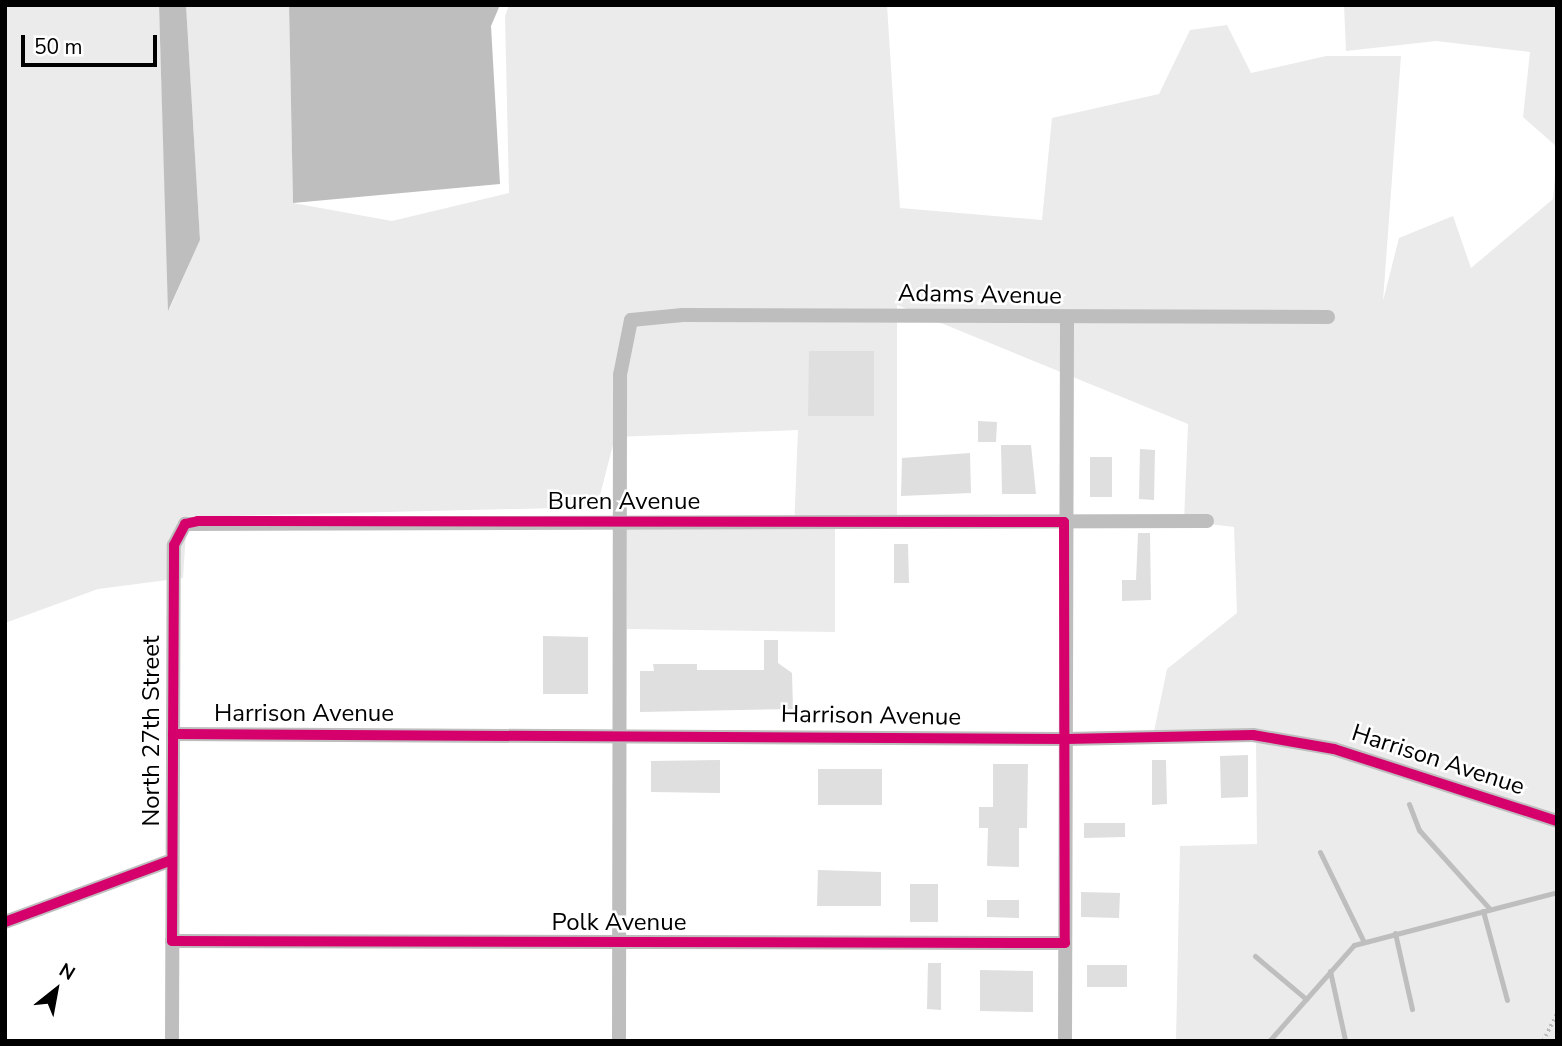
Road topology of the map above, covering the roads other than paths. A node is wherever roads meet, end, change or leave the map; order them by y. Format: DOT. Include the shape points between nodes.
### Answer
graph roads {
  1 [pos="1328,317"];
  2 [pos="1067,319"];
  3 [pos="1207,521"];
  4 [pos="1064,522"];
  5 [pos="185,524"];
  6 [pos="620,524"];
  7 [pos="173,734"];
  8 [pos="620,735"];
  9 [pos="1066,739"];
  10 [pos="1557,821"];
  11 [pos="173,860"];
  12 [pos="5,922"];
  13 [pos="173,941"];
  14 [pos="1065,943"];
  15 [pos="619,944"];
  16 [pos="172,1041"];
  17 [pos="618,1041"];
  18 [pos="1065,1041"];
  1 -- 2 [label="street, Adams Avenue"];
  2 -- 4 [label="street"];
  2 -- 6 [label="street, Adams Avenue" via="683,316 631,320 620,375"];
  3 -- 4 [label="street, Buren Avenue"];
  4 -- 6 [label="street, Buren Avenue"];
  4 -- 9 [label="street"];
  5 -- 6 [label="street, Buren Avenue"];
  5 -- 7 [label="street, North 27th Street" via="174,545"];
  6 -- 8 [label="street"];
  7 -- 8 [label="street, Harrison Avenue"];
  7 -- 11 [label="street, North 27th Street"];
  8 -- 9 [label="street, Harrison Avenue"];
  8 -- 15 [label="street"];
  9 -- 10 [label="street, Harrison Avenue" via="1287,738"];
  9 -- 14 [label="street"];
  11 -- 12 [label="street"];
  11 -- 13 [label="street, North 27th Street"];
  13 -- 15 [label="street, Polk Avenue"];
  13 -- 16 [label="street, North 27th Street"];
  14 -- 15 [label="street, Polk Avenue"];
  14 -- 18 [label="street"];
  15 -- 17 [label="street"];
}
